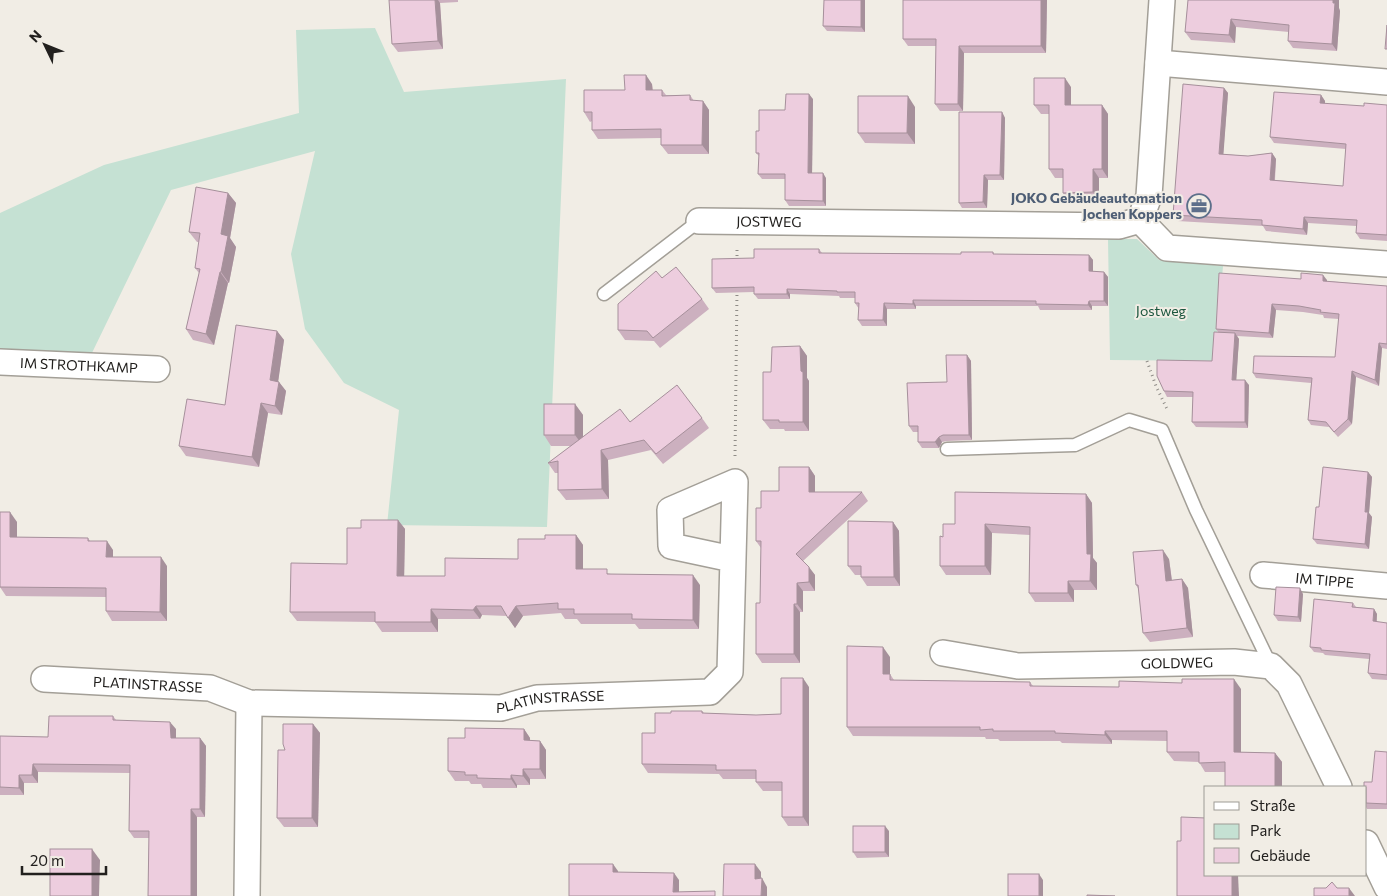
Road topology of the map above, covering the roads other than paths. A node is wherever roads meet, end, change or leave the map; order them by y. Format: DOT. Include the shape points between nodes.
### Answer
graph roads {
  1 [pos="1162,0"];
  2 [pos="1158,63"];
  3 [pos="1387,82"];
  4 [pos="1140,220"];
  5 [pos="698,221"];
  6 [pos="1387,264"];
  7 [pos="604,294"];
  8 [pos="0,362"];
  9 [pos="157,369"];
  10 [pos="947,449"];
  11 [pos="732,559"];
  12 [pos="1262,575"];
  13 [pos="1387,586"];
  14 [pos="943,653"];
  15 [pos="1271,666"];
  16 [pos="44,679"];
  17 [pos="249,703"];
  18 [pos="1339,786"];
  19 [pos="1367,846"];
  20 [pos="1387,887"];
  21 [pos="247,896"];
  1 -- 2 [label="street"];
  2 -- 3 [label="street"];
  2 -- 4 [label="street" via="1149,196"];
  4 -- 5 [label="street, JOSTWEG" via="1119,226"];
  4 -- 6 [label="street" via="1167,248"];
  5 -- 7 [label="lane"];
  8 -- 9 [label="street, IM STROTHKAMP"];
  10 -- 15 [label="lane" via="1075,445 1129,420 1162,430"];
  11 -- 11 [label="street, PLATINSTRASSE" via="735,482 670,510 671,546"];
  11 -- 17 [label="street, PLATINSTRASSE" via="730,672 710,692 537,698 501,708"];
  12 -- 13 [label="street, IM TIPPE"];
  14 -- 15 [label="street, GOLDWEG" via="1018,666 1234,662"];
  15 -- 18 [label="street" via="1289,684"];
  16 -- 17 [label="street, PLATINSTRASSE" via="210,688"];
  17 -- 21 [label="street"];
  19 -- 20 [label="street"];
}
